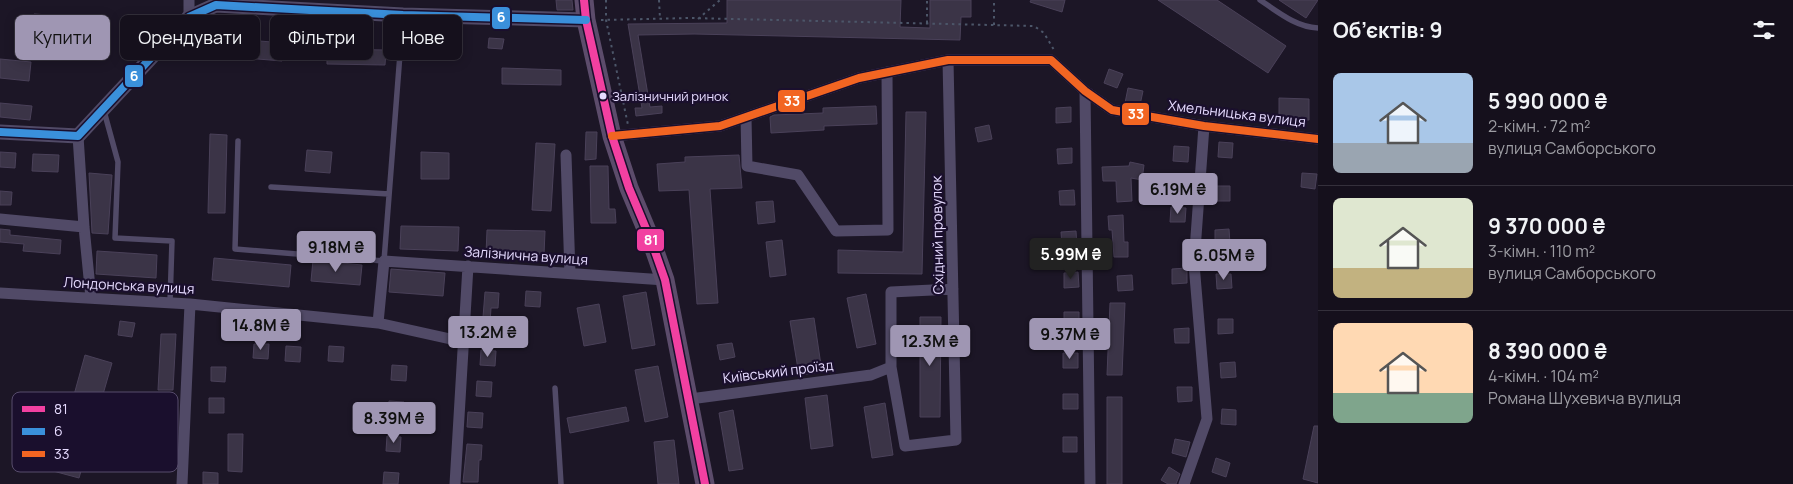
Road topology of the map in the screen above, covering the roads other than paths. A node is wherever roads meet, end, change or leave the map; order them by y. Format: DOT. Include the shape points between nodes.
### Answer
graph roads {
  1 [pos="190,0"];
  2 [pos="1260,0"];
  3 [pos="586,5"];
  4 [pos="189,15"];
  5 [pos="191,15"];
  6 [pos="386,15"];
  7 [pos="420,15"];
  8 [pos="1318,28"];
  9 [pos="148,60"];
  10 [pos="400,60"];
  11 [pos="948,60"];
  12 [pos="887,72"];
  13 [pos="1085,91"];
  14 [pos="103,108"];
  15 [pos="746,117"];
  16 [pos="1204,126"];
  17 [pos="0,132"];
  18 [pos="621,135"];
  19 [pos="78,136"];
  20 [pos="1318,138"];
  21 [pos="238,141"];
  22 [pos="566,155"];
  23 [pos="271,187"];
  24 [pos="390,194"];
  25 [pos="0,219"];
  26 [pos="84,227"];
  27 [pos="384,260"];
  28 [pos="468,266"];
  29 [pos="570,274"];
  30 [pos="665,280"];
  31 [pos="953,290"];
  32 [pos="0,294"];
  33 [pos="91,298"];
  34 [pos="170,302"];
  35 [pos="190,304"];
  36 [pos="378,323"];
  37 [pos="464,342"];
  38 [pos="891,367"];
  39 [pos="555,388"];
  40 [pos="690,399"];
  41 [pos="182,484"];
  42 [pos="455,484"];
  43 [pos="561,484"];
  44 [pos="706,484"];
  45 [pos="1090,484"];
  46 [pos="1184,484"];
  1 -- 4 [label="street"];
  2 -- 8 [label="lane" via="1295,23"];
  3 -- 7 [label="street"];
  3 -- 18 [label="main road"];
  5 -- 6 [label="street" via="216,5"];
  9 -- 14 [label="street"];
  10 -- 24 [label="lane"];
  11 -- 12 [label="street, Хмельницька вулиця"];
  11 -- 13 [label="street, Хмельницька вулиця" via="1051,60"];
  11 -- 31 [label="street, Східний провулок"];
  12 -- 15 [label="street, Хмельницька вулиця" via="859,78"];
  12 -- 15 [label="street" via="888,230 836,231 798,175 747,166"];
  13 -- 16 [label="street, Хмельницька вулиця" via="1112,110"];
  13 -- 45 [label="street"];
  14 -- 19 [label="street"];
  14 -- 34 [label="lane" via="118,162 115,238 172,241"];
  15 -- 18 [label="street, Хмельницька вулиця" via="720,126"];
  16 -- 20 [label="street, Хмельницька вулиця"];
  16 -- 46 [label="street" via="1194,264 1207,419"];
  17 -- 19 [label="street"];
  18 -- 30 [label="main road" via="629,188"];
  19 -- 26 [label="street"];
  21 -- 27 [label="lane" via="236,248"];
  22 -- 29 [label="street"];
  23 -- 24 [label="lane"];
  24 -- 27 [label="lane"];
  25 -- 26 [label="street"];
  26 -- 33 [label="street"];
  27 -- 28 [label="street, Залізнична вулиця"];
  27 -- 36 [label="street"];
  28 -- 29 [label="street, Залізнична вулиця"];
  28 -- 37 [label="street"];
  29 -- 30 [label="street, Залізнична вулиця"];
  30 -- 40 [label="main road"];
  31 -- 38 [label="street" via="891,292"];
  31 -- 38 [label="street, Східний провулок" via="956,440 906,446"];
  32 -- 33 [label="street, Лондонська вулиця"];
  33 -- 34 [label="street, Лондонська вулиця"];
  34 -- 35 [label="street, Лондонська вулиця"];
  35 -- 36 [label="street, Лондонська вулиця"];
  35 -- 41 [label="street"];
  36 -- 37 [label="street, Лондонська вулиця"];
  37 -- 42 [label="street"];
  38 -- 40 [label="street, Київський проїзд" via="871,374"];
  39 -- 43 [label="lane"];
  40 -- 44 [label="main road"];
}
